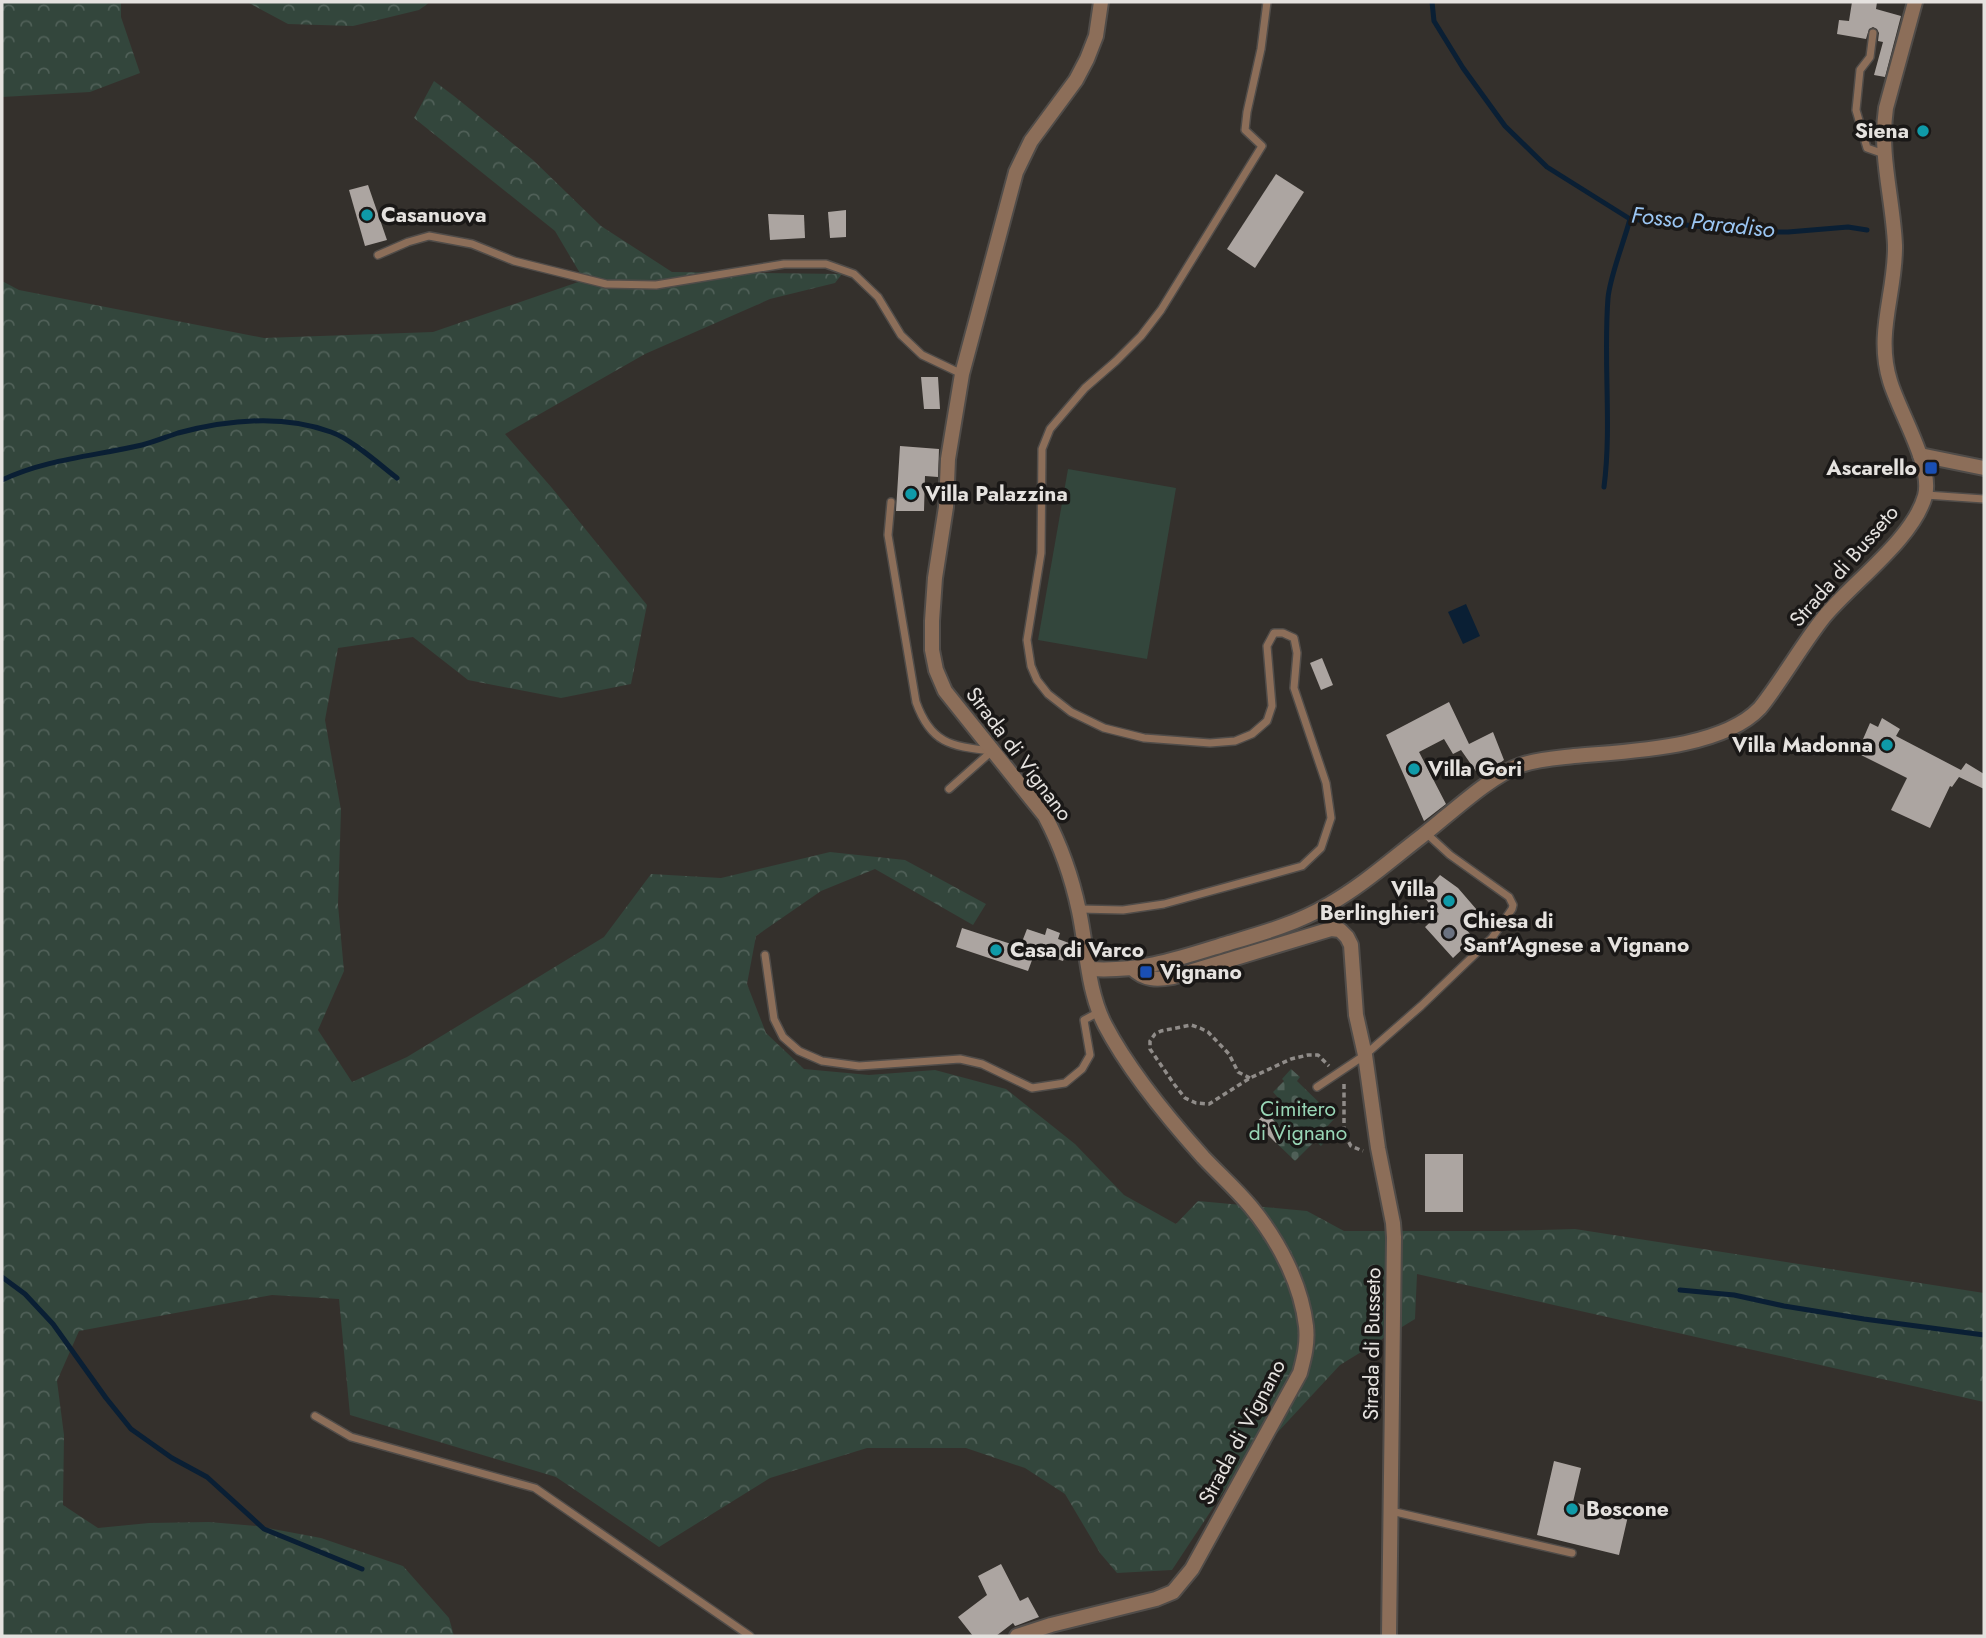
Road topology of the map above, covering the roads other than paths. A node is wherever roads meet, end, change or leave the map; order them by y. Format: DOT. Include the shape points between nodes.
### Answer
graph roads {
  1 [pos="1101,2"];
  2 [pos="1267,2"];
  3 [pos="1915,2"];
  4 [pos="1873,33"];
  5 [pos="1884,154"];
  6 [pos="378,255"];
  7 [pos="962,374"];
  8 [pos="1920,455"];
  9 [pos="1984,468"];
  10 [pos="1926,495"];
  11 [pos="1984,499"];
  12 [pos="891,502"];
  13 [pos="992,751"];
  14 [pos="949,789"];
  15 [pos="1426,833"];
  16 [pos="1079,909"];
  17 [pos="765,955"];
  18 [pos="1132,968"];
  19 [pos="1090,969"];
  20 [pos="1099,1012"];
  21 [pos="1365,1055"];
  22 [pos="1317,1087"];
  23 [pos="315,1416"];
  24 [pos="1391,1511"];
  25 [pos="1572,1553"];
  26 [pos="750,1636"];
  27 [pos="1017,1636"];
  28 [pos="1388,1636"];
  1 -- 7 [label="street, Strada di Vignano" via="1087,59 1031,141 1016,172"];
  2 -- 16 [label="lane" via="1245,130 1262,146 1161,310 1141,336 1076,398 1050,429 1042,449 1041,553 1027,640 1037,680 1071,712 1104,729 1144,738 1210,743 1252,734 1266,721 1272,706 1267,646 1274,634 1294,638 1294,688 1326,783 1331,818 1321,848 1302,866 1164,904 1124,910"];
  3 -- 5 [label="street, Strada di Busseto" via="1886,108"];
  4 -- 5 [label="lane" via="1870,57 1860,70 1856,110 1867,148"];
  5 -- 8 [label="street, Strada di Busseto" via="1895,245 1885,361"];
  6 -- 7 [label="lane" via="429,236 472,244 514,261 606,284 656,285 784,264 825,264 854,274 878,297 901,335 922,355"];
  7 -- 13 [label="street, Strada di Vignano" via="935,578 932,649 945,691"];
  8 -- 9 [label="street"];
  8 -- 10 [label="street, Strada di Busseto"];
  10 -- 11 [label="lane"];
  10 -- 15 [label="street, Strada di Busseto" via="1899,539 1824,618 1747,720 1685,743 1521,765 1494,780"];
  12 -- 13 [label="lane" via="888,535 922,718 944,741"];
  13 -- 14 [label="lane"];
  13 -- 16 [label="street, Strada di Vignano" via="1045,816 1065,860"];
  15 -- 18 [label="street, Strada di Busseto" via="1319,910 1260,933"];
  15 -- 21 [label="lane" via="1450,856 1501,890 1512,901 1512,909 1481,949"];
  16 -- 19 [label="street, Strada di Vignano"];
  17 -- 20 [label="lane" via="774,1019 783,1037 822,1060 859,1066 960,1059 982,1064 1032,1088 1065,1083 1083,1069 1090,1055 1084,1020"];
  18 -- 19 [label="street, Strada di Busseto"];
  18 -- 21 [label="street, Strada di Busseto" via="1145,978 1173,977 1335,928 1351,945 1356,1015"];
  19 -- 20 [label="street, Strada di Vignano"];
  20 -- 27 [label="street, Strada di Vignano" via="1167,1113 1251,1207 1283,1253 1306,1325 1306,1351 1294,1386 1192,1569 1173,1592"];
  21 -- 22 [label="lane"];
  21 -- 24 [label="street, Strada di Busseto" via="1393,1223"];
  23 -- 26 [label="lane" via="351,1437 536,1488"];
  24 -- 25 [label="lane"];
  24 -- 28 [label="street, Strada di Busseto"];
}
